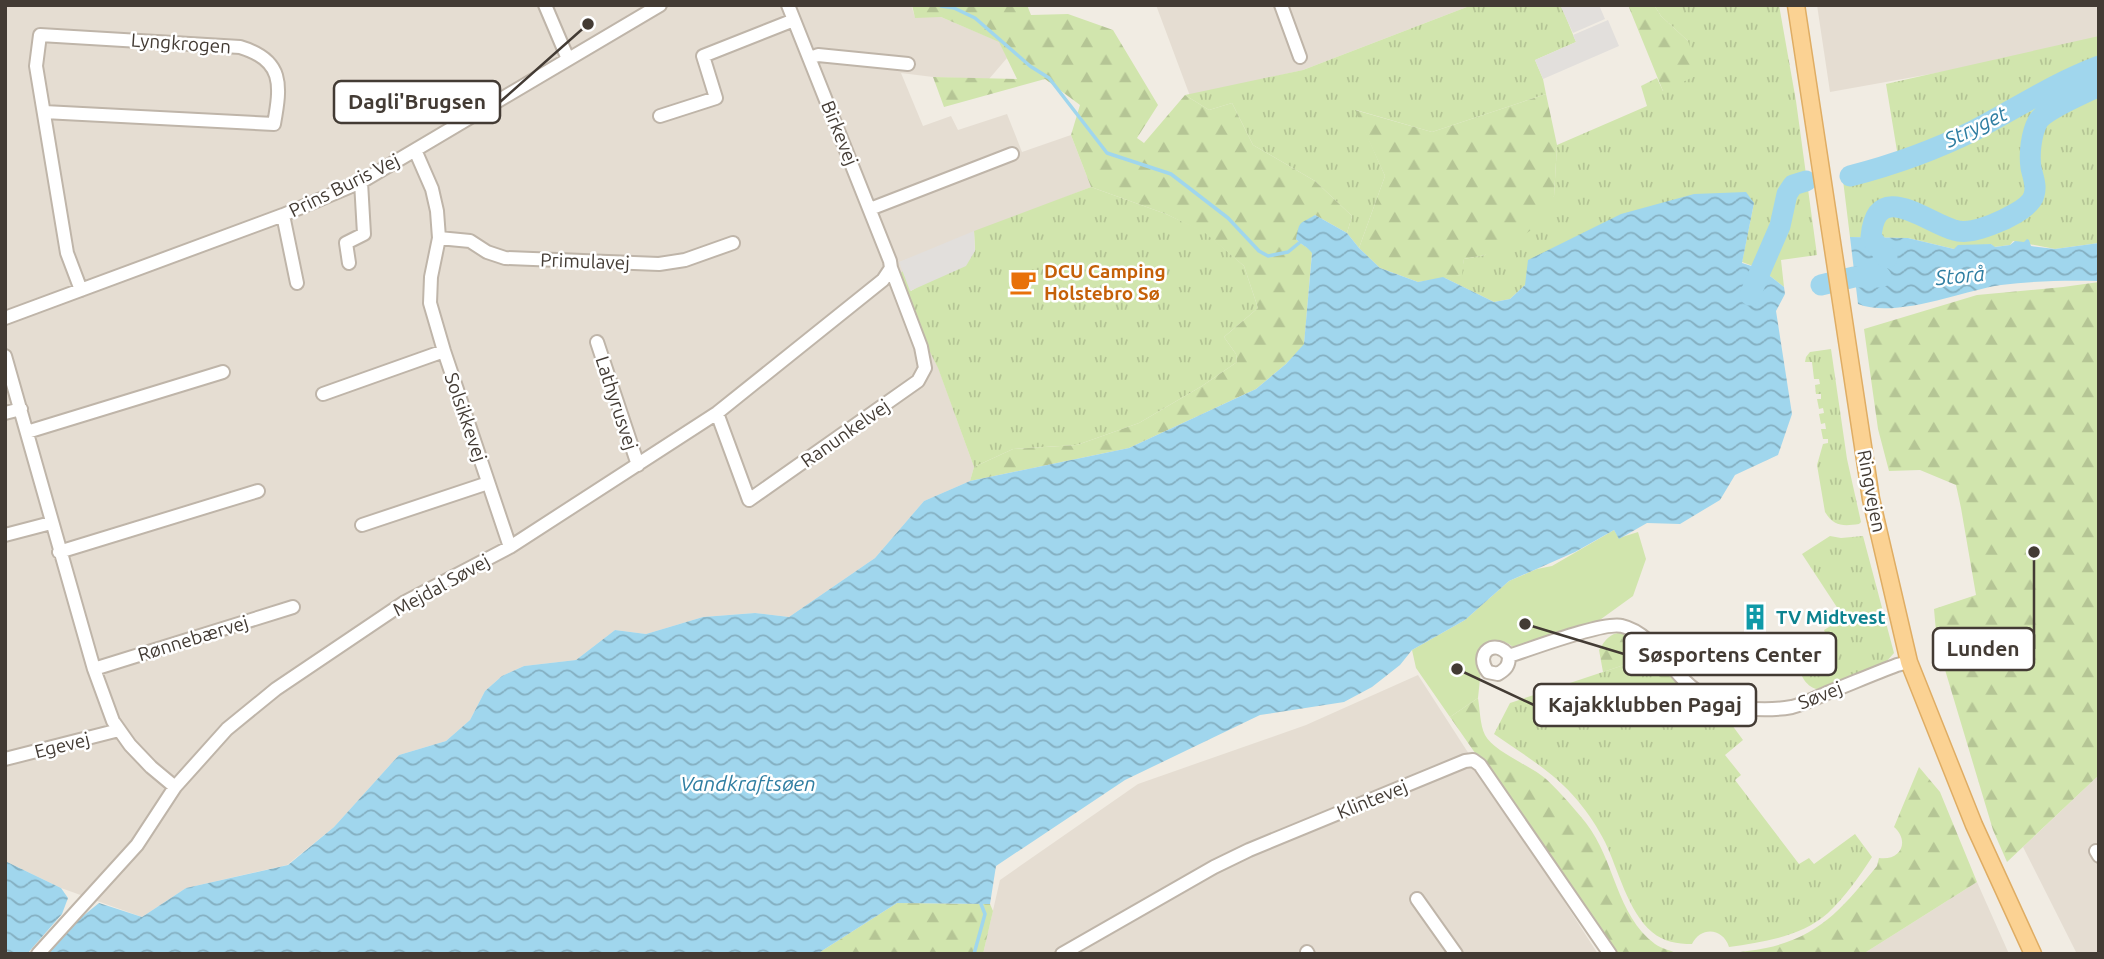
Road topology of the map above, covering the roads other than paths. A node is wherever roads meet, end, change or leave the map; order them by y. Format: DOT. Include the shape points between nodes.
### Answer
graph roads {
  1 [pos="545,5"];
  2 [pos="660,5"];
  3 [pos="788,5"];
  4 [pos="1281,5"];
  5 [pos="1796,5"];
  6 [pos="794,20"];
  7 [pos="1300,57"];
  8 [pos="810,58"];
  9 [pos="568,59"];
  10 [pos="908,64"];
  11 [pos="44,112"];
  12 [pos="660,116"];
  13 [pos="415,150"];
  14 [pos="1012,154"];
  15 [pos="361,181"];
  16 [pos="870,209"];
  17 [pos="283,215"];
  18 [pos="439,237"];
  19 [pos="733,243"];
  20 [pos="349,263"];
  21 [pos="891,268"];
  22 [pos="296,283"];
  23 [pos="81,290"];
  24 [pos="5,318"];
  25 [pos="597,342"];
  26 [pos="444,351"];
  27 [pos="5,356"];
  28 [pos="223,372"];
  29 [pos="323,394"];
  30 [pos="21,409"];
  31 [pos="5,413"];
  32 [pos="717,413"];
  33 [pos="27,432"];
  34 [pos="638,465"];
  35 [pos="488,483"];
  36 [pos="258,491"];
  37 [pos="51,523"];
  38 [pos="362,525"];
  39 [pos="5,535"];
  40 [pos="510,547"];
  41 [pos="59,552"];
  42 [pos="293,607"];
  43 [pos="1509,656"];
  44 [pos="1909,662"];
  45 [pos="93,669"];
  46 [pos="119,730"];
  47 [pos="5,759"];
  48 [pos="175,787"];
  49 [pos="1417,899"];
  50 [pos="38,954"];
  51 [pos="1062,954"];
  52 [pos="1456,954"];
  53 [pos="1610,954"];
  54 [pos="2033,954"];
  1 -- 9 [label="street"];
  2 -- 9 [label="street, Prins Buris Vej"];
  3 -- 6 [label="street, Birkevej"];
  4 -- 7 [label="street"];
  5 -- 44 [label="main road, Ringvejen" via="1871,499"];
  6 -- 8 [label="street, Birkevej"];
  6 -- 12 [label="street" via="703,56 716,98"];
  8 -- 10 [label="street"];
  8 -- 16 [label="street, Birkevej"];
  9 -- 13 [label="street, Prins Buris Vej"];
  11 -- 11 [label="street, Lyngkrogen" via="274,124 279,95 271,65 259,52 240,47 40,35 36,66"];
  11 -- 23 [label="street, Lyngkrogen" via="67,253"];
  13 -- 15 [label="street, Prins Buris Vej"];
  13 -- 18 [label="street, Solsikkevej" via="432,189"];
  14 -- 16 [label="street"];
  15 -- 17 [label="street, Prins Buris Vej"];
  15 -- 20 [label="street" via="364,234 346,243"];
  16 -- 21 [label="street, Birkevej"];
  17 -- 22 [label="street"];
  17 -- 23 [label="street, Prins Buris Vej"];
  18 -- 19 [label="street, Primulavej" via="471,241 505,258 659,264"];
  18 -- 26 [label="street, Solsikkevej" via="430,303"];
  21 -- 32 [label="street, Mejdal Søvej" via="883,280"];
  21 -- 32 [label="street, Ranunkelvej" via="921,347 925,368 918,381 749,500"];
  23 -- 24 [label="street, Prins Buris Vej"];
  25 -- 34 [label="street, Lathyrusvej"];
  26 -- 29 [label="street, Solsikkevej"];
  26 -- 35 [label="street, Solsikkevej"];
  27 -- 30 [label="street"];
  28 -- 33 [label="street"];
  30 -- 31 [label="street"];
  30 -- 33 [label="street"];
  32 -- 34 [label="street, Mejdal Søvej"];
  33 -- 37 [label="street"];
  34 -- 40 [label="street, Mejdal Søvej"];
  35 -- 38 [label="street, Solsikkevej"];
  35 -- 40 [label="street, Solsikkevej"];
  36 -- 41 [label="street"];
  37 -- 39 [label="street"];
  37 -- 41 [label="street"];
  40 -- 48 [label="street, Mejdal Søvej" via="405,602 276,689 228,729"];
  41 -- 45 [label="street"];
  42 -- 45 [label="street, Rønnebærvej"];
  43 -- 44 [label="street, Søvej" via="1602,626 1619,625 1647,640 1702,694 1719,703 1766,710 1794,706"];
  44 -- 54 [label="main road, Ringvejen" via="1974,825"];
  45 -- 46 [label="street"];
  46 -- 47 [label="street, Egevej"];
  46 -- 48 [label="street"];
  48 -- 50 [label="street, Mejdal Søvej" via="137,845"];
  49 -- 52 [label="street"];
  51 -- 53 [label="street, Klintevej" via="1249,850 1473,760"];
}
